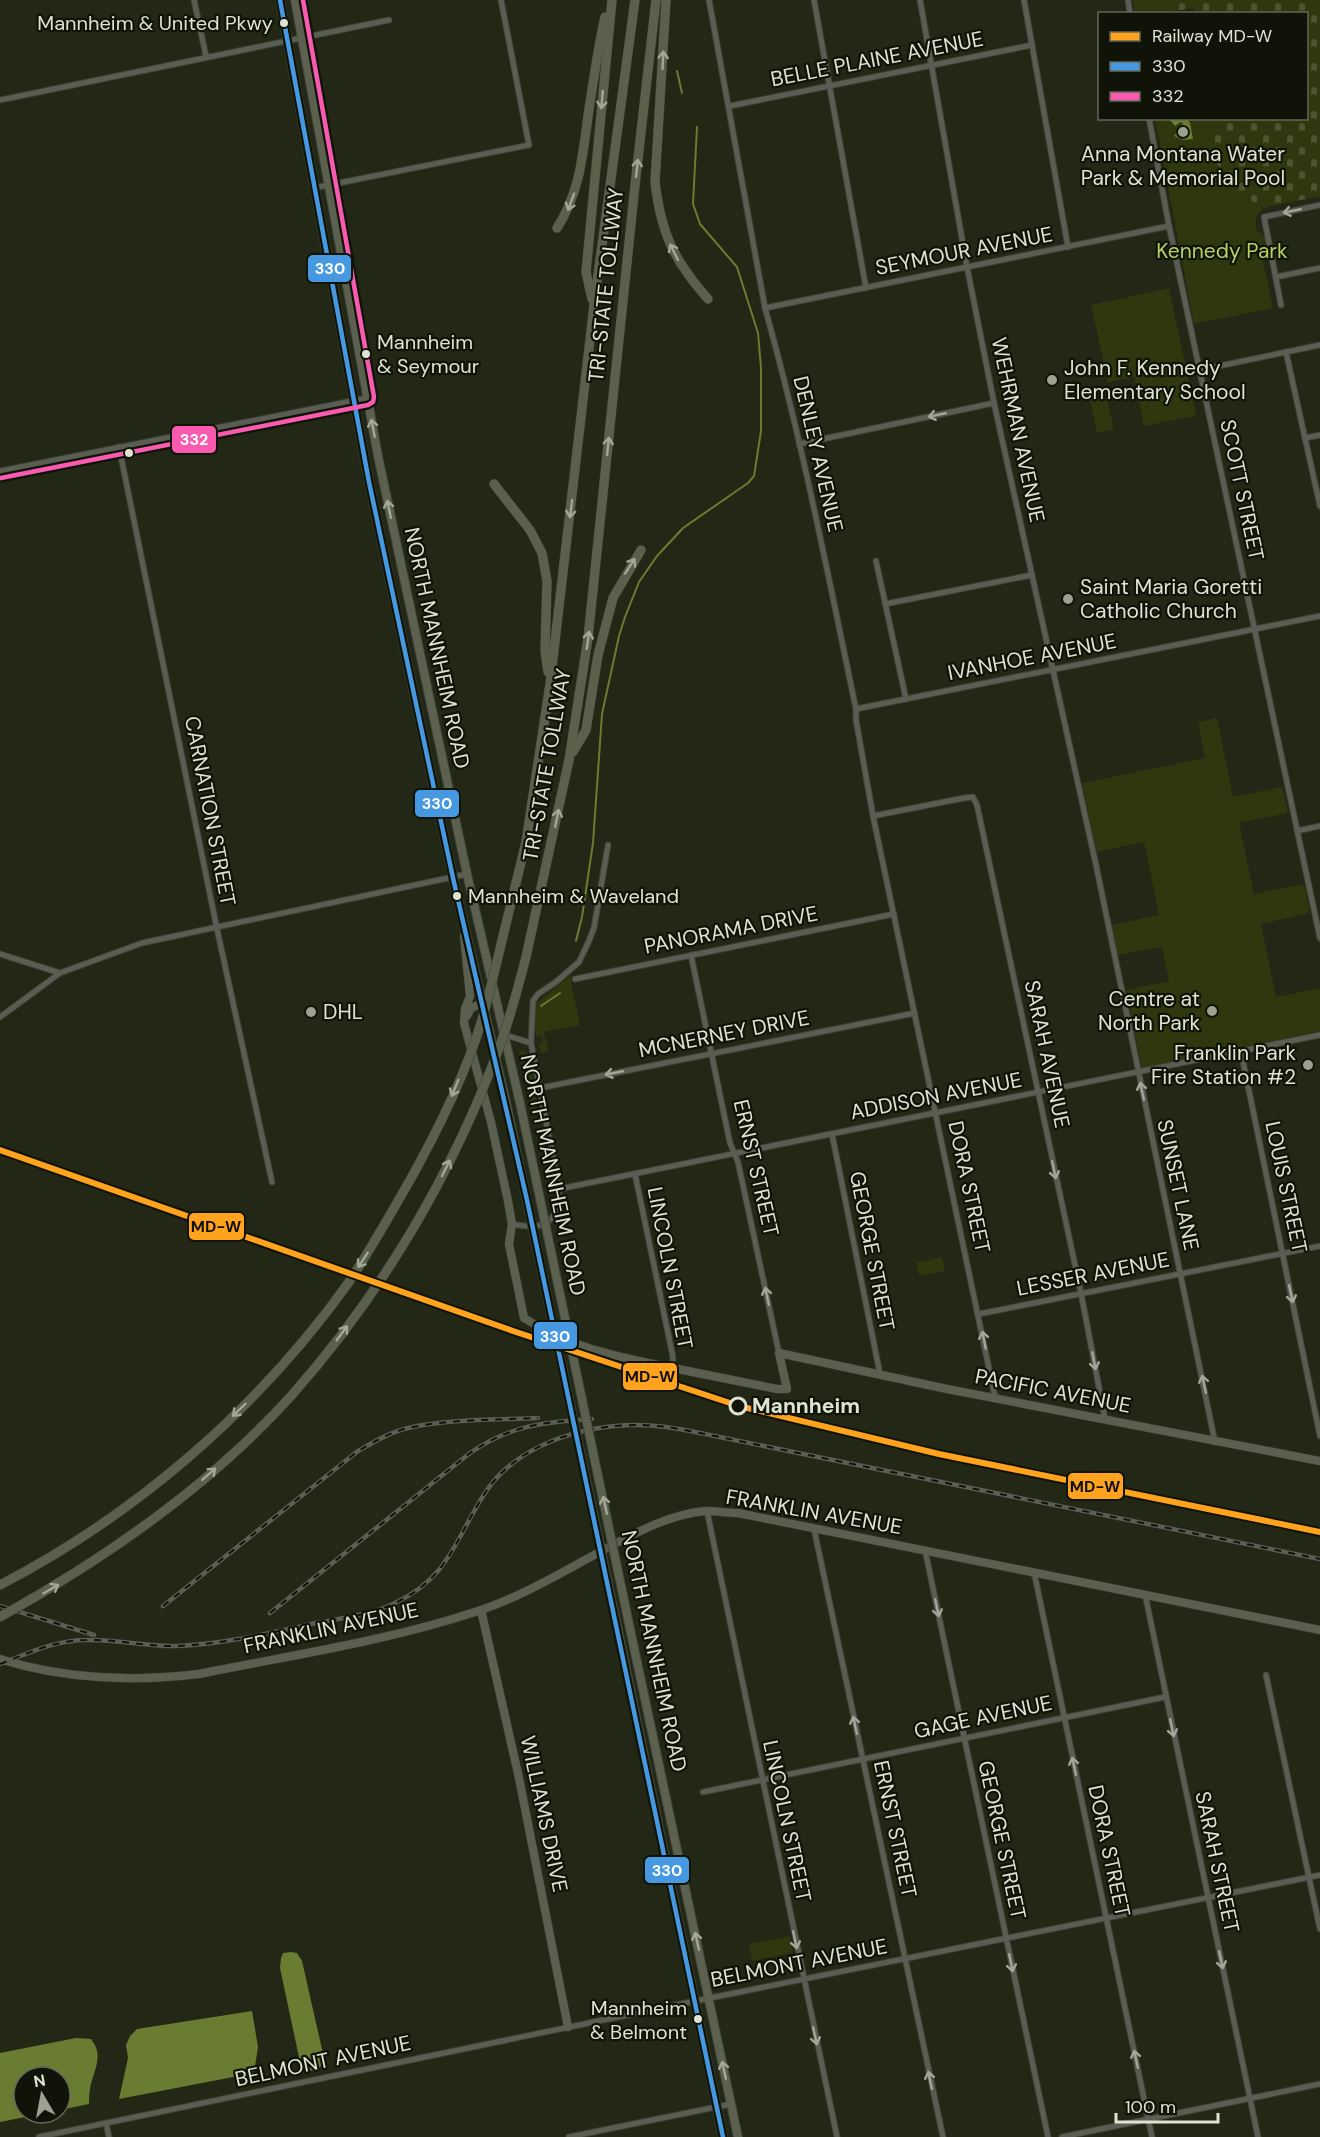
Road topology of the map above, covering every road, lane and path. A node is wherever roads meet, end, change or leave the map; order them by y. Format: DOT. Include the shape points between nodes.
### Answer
graph roads {
  1 [pos="194,0"];
  2 [pos="280,0"];
  3 [pos="295,0"];
  4 [pos="501,0"];
  5 [pos="610,0"];
  6 [pos="635,0"];
  7 [pos="656,0"];
  8 [pos="666,0"];
  9 [pos="709,0"];
  10 [pos="814,0"];
  11 [pos="920,0"];
  12 [pos="1024,0"];
  13 [pos="389,20"];
  14 [pos="301,37"];
  15 [pos="287,40"];
  16 [pos="1032,45"];
  17 [pos="206,56"];
  18 [pos="931,65"];
  19 [pos="829,86"];
  20 [pos="0,100"];
  21 [pos="730,106"];
  22 [pos="1149,120"];
  23 [pos="328,186"];
  24 [pos="314,188"];
  25 [pos="1320,205"];
  26 [pos="1169,226"];
  27 [pos="557,228"];
  28 [pos="1068,247"];
  29 [pos="968,267"];
  30 [pos="1320,268"];
  31 [pos="1276,277"];
  32 [pos="866,288"];
  33 [pos="708,299"];
  34 [pos="594,304"];
  35 [pos="1281,306"];
  36 [pos="765,308"];
  37 [pos="1320,345"];
  38 [pos="1286,352"];
  39 [pos="1200,370"];
  40 [pos="367,398"];
  41 [pos="353,401"];
  42 [pos="994,403"];
  43 [pos="1320,435"];
  44 [pos="1305,438"];
  45 [pos="799,444"];
  46 [pos="119,447"];
  47 [pos="0,471"];
  48 [pos="494,484"];
  49 [pos="1320,506"];
  50 [pos="641,550"];
  51 [pos="876,561"];
  52 [pos="1032,575"];
  53 [pos="885,604"];
  54 [pos="1320,616"];
  55 [pos="1254,629"];
  56 [pos="1052,669"];
  57 [pos="550,684"];
  58 [pos="906,699"];
  59 [pos="856,709"];
  60 [pos="569,760"];
  61 [pos="873,816"];
  62 [pos="1320,826"];
  63 [pos="1297,831"];
  64 [pos="608,844"];
  65 [pos="1096,865"];
  66 [pos="467,874"];
  67 [pos="453,878"];
  68 [pos="461,914"];
  69 [pos="894,914"];
  70 [pos="217,928"];
  71 [pos="1320,938"];
  72 [pos="0,954"];
  73 [pos="691,955"];
  74 [pos="60,973"];
  75 [pos="575,979"];
  76 [pos="483,1003"];
  77 [pos="915,1013"];
  78 [pos="0,1017"];
  79 [pos="464,1023"];
  80 [pos="505,1035"];
  81 [pos="1320,1035"];
  82 [pos="531,1043"];
  83 [pos="1241,1052"];
  84 [pos="712,1053"];
  85 [pos="1138,1072"];
  86 [pos="540,1088"];
  87 [pos="1038,1092"];
  88 [pos="936,1113"];
  89 [pos="832,1134"];
  90 [pos="735,1154"];
  91 [pos="635,1174"];
  92 [pos="272,1182"];
  93 [pos="559,1189"];
  94 [pos="512,1224"];
  95 [pos="1320,1246"];
  96 [pos="1282,1254"];
  97 [pos="1180,1274"];
  98 [pos="1081,1293"];
  99 [pos="979,1314"];
  100 [pos="778,1353"];
  101 [pos="672,1368"];
  102 [pos="880,1374"];
  103 [pos="995,1397"];
  104 [pos="1105,1419"];
  105 [pos="1320,1436"];
  106 [pos="1215,1442"];
  107 [pos="1320,1461"];
  108 [pos="707,1511"];
  109 [pos="814,1529"];
  110 [pos="925,1550"];
  111 [pos="1034,1572"];
  112 [pos="0,1585"];
  113 [pos="1145,1594"];
  114 [pos="481,1610"];
  115 [pos="0,1617"];
  116 [pos="1320,1630"];
  117 [pos="0,1659"];
  118 [pos="1266,1675"];
  119 [pos="1165,1696"];
  120 [pos="1064,1717"];
  121 [pos="964,1738"];
  122 [pos="862,1759"];
  123 [pos="761,1780"];
  124 [pos="703,1792"];
  125 [pos="1320,1875"];
  126 [pos="1309,1877"];
  127 [pos="1208,1898"];
  128 [pos="1106,1918"];
  129 [pos="1320,1929"];
  130 [pos="1006,1938"];
  131 [pos="904,1959"];
  132 [pos="803,1979"];
  133 [pos="709,1998"];
  134 [pos="695,2001"];
  135 [pos="568,2027"];
  136 [pos="1320,2084"];
  137 [pos="1250,2099"];
  138 [pos="731,2104"];
  139 [pos="717,2107"];
  140 [pos="1149,2119"];
  141 [pos="106,2123"];
  142 [pos="39,2137"];
  143 [pos="109,2137"];
  144 [pos="569,2137"];
  145 [pos="723,2137"];
  146 [pos="738,2137"];
  147 [pos="837,2137"];
  148 [pos="943,2137"];
  149 [pos="1047,2137"];
  150 [pos="1062,2137"];
  151 [pos="1152,2137"];
  152 [pos="1258,2137"];
  1 -- 17 [label="street"];
  2 -- 15 [label="main road, NORTH MANNHEIM ROAD"];
  3 -- 14 [label="main road, NORTH MANNHEIM ROAD"];
  4 -- 23 [label="street" via="529,145"];
  5 -- 27 [label="highway, one-way" via="582,164 568,212"];
  5 -- 34 [label="highway, one-way" via="586,272"];
  6 -- 34 [label="highway, TRI-STATE TOLLWAY"];
  60 -- 7 [label="highway, TRI-STATE TOLLWAY, one-way" via="588,638"];
  33 -- 8 [label="highway, one-way" via="672,251 657,203"];
  9 -- 21 [label="street, DENLEY AVENUE"];
  10 -- 19 [label="street"];
  11 -- 18 [label="street, WEHRMAN AVENUE"];
  12 -- 16 [label="street"];
  13 -- 14 [label="street"];
  14 -- 15 [label="street"];
  14 -- 23 [label="main road, NORTH MANNHEIM ROAD"];
  15 -- 17 [label="street"];
  15 -- 24 [label="main road, NORTH MANNHEIM ROAD"];
  16 -- 18 [label="street, BELLE PLAINE AVENUE"];
  16 -- 28 [label="street"];
  17 -- 20 [label="street"];
  18 -- 19 [label="street, BELLE PLAINE AVENUE"];
  18 -- 29 [label="street, WEHRMAN AVENUE"];
  19 -- 21 [label="street, BELLE PLAINE AVENUE"];
  19 -- 32 [label="street"];
  21 -- 36 [label="street, DENLEY AVENUE"];
  22 -- 26 [label="street, SCOTT STREET"];
  23 -- 24 [label="street"];
  23 -- 40 [label="main road, NORTH MANNHEIM ROAD"];
  24 -- 41 [label="main road, NORTH MANNHEIM ROAD"];
  25 -- 31 [label="street, one-way" via="1264,217"];
  26 -- 28 [label="street, SEYMOUR AVENUE"];
  26 -- 39 [label="street, SCOTT STREET"];
  28 -- 29 [label="street, SEYMOUR AVENUE"];
  29 -- 32 [label="street, SEYMOUR AVENUE"];
  29 -- 42 [label="street, WEHRMAN AVENUE"];
  30 -- 31 [label="street"];
  31 -- 35 [label="street"];
  32 -- 36 [label="street, SEYMOUR AVENUE"];
  34 -- 57 [label="highway, TRI-STATE TOLLWAY, one-way"];
  36 -- 45 [label="street, DENLEY AVENUE"];
  37 -- 38 [label="street"];
  38 -- 39 [label="street"];
  38 -- 44 [label="street"];
  39 -- 55 [label="street, SCOTT STREET"];
  40 -- 41 [label="street"];
  66 -- 40 [label="main road, NORTH MANNHEIM ROAD, one-way"];
  41 -- 46 [label="street"];
  41 -- 67 [label="main road, NORTH MANNHEIM ROAD"];
  42 -- 45 [label="street, one-way"];
  42 -- 52 [label="street, WEHRMAN AVENUE"];
  43 -- 44 [label="street"];
  44 -- 49 [label="street"];
  45 -- 59 [label="street, DENLEY AVENUE"];
  46 -- 47 [label="street"];
  46 -- 70 [label="street, CARNATION STREET"];
  48 -- 57 [label="highway" via="530,530 542,553"];
  60 -- 50 [label="highway, one-way" via="585,730 600,643 613,598"];
  51 -- 53 [label="street"];
  52 -- 53 [label="street"];
  52 -- 56 [label="street, WEHRMAN AVENUE"];
  53 -- 58 [label="street"];
  54 -- 55 [label="street, IVANHOE AVENUE"];
  55 -- 56 [label="street, IVANHOE AVENUE"];
  55 -- 63 [label="street, SCOTT STREET"];
  56 -- 58 [label="street, IVANHOE AVENUE"];
  56 -- 65 [label="street, WEHRMAN AVENUE"];
  57 -- 112 [label="highway, TRI-STATE TOLLWAY, one-way, bridge" via="526,842 481,1022 445,1112 383,1229 342,1290 268,1382 200,1448 70,1546"];
  58 -- 59 [label="street, IVANHOE AVENUE"];
  59 -- 61 [label="street, DENLEY AVENUE"];
  115 -- 60 [label="highway, TRI-STATE TOLLWAY, one-way, bridge" via="56,1586 132,1535 237,1449 290,1397 336,1342 392,1264 460,1142 500,1046 526,957"];
  61 -- 69 [label="street, DENLEY AVENUE"];
  61 -- 87 [label="street, SARAH AVENUE" via="974,797"];
  62 -- 63 [label="street"];
  63 -- 71 [label="street, SCOTT STREET"];
  64 -- 82 [label="street" via="594,928 579,962 533,1001"];
  65 -- 85 [label="street, SUNSET LANE"];
  66 -- 67 [label="street"];
  66 -- 80 [label="main road, NORTH MANNHEIM ROAD"];
  67 -- 68 [label="main road, NORTH MANNHEIM ROAD"];
  67 -- 70 [label="street"];
  68 -- 76 [label="main road, NORTH MANNHEIM ROAD"];
  68 -- 79 [label="main road" via="470,996"];
  69 -- 73 [label="street, PANORAMA DRIVE"];
  69 -- 77 [label="street, DORA STREET"];
  70 -- 74 [label="street" via="142,943"];
  70 -- 92 [label="street, CARNATION STREET"];
  72 -- 74 [label="street"];
  73 -- 75 [label="street, PANORAMA DRIVE"];
  73 -- 84 [label="street, ERNST STREET"];
  74 -- 78 [label="street"];
  76 -- 79 [label="main road" via="471,1008"];
  76 -- 134 [label="main road, NORTH MANNHEIM ROAD, bridge"];
  77 -- 84 [label="street, MCNERNEY DRIVE"];
  77 -- 88 [label="street, DORA STREET"];
  79 -- 94 [label="main road" via="491,1122"];
  80 -- 82 [label="street"];
  133 -- 80 [label="main road, NORTH MANNHEIM ROAD, one-way, bridge"];
  81 -- 83 [label="street, ADDISON AVENUE"];
  82 -- 86 [label="street"];
  83 -- 85 [label="street, ADDISON AVENUE"];
  83 -- 96 [label="street, LOUIS STREET"];
  84 -- 86 [label="street, MCNERNEY DRIVE, one-way"];
  84 -- 90 [label="street, ERNST STREET"];
  85 -- 87 [label="street, ADDISON AVENUE"];
  97 -- 85 [label="street, SUNSET LANE, one-way"];
  86 -- 93 [label="street"];
  87 -- 88 [label="street, ADDISON AVENUE"];
  87 -- 98 [label="street, SARAH AVENUE, one-way"];
  88 -- 89 [label="street, ADDISON AVENUE"];
  88 -- 99 [label="street, DORA STREET"];
  89 -- 90 [label="street, ADDISON AVENUE"];
  89 -- 102 [label="street, GEORGE STREET"];
  90 -- 91 [label="street, ADDISON AVENUE"];
  100 -- 90 [label="street, ERNST STREET, one-way"];
  91 -- 93 [label="street, ADDISON AVENUE"];
  91 -- 101 [label="street, LINCOLN STREET" via="673,1357"];
  93 -- 94 [label="street" via="556,1213 549,1222 529,1228"];
  94 -- 101 [label="main road" via="509,1244 524,1317 545,1332 583,1347"];
  95 -- 96 [label="street, LESSER AVENUE"];
  96 -- 97 [label="street, LESSER AVENUE"];
  96 -- 105 [label="street, LOUIS STREET, one-way"];
  97 -- 98 [label="street, LESSER AVENUE"];
  106 -- 97 [label="street, SUNSET LANE, one-way"];
  98 -- 99 [label="street, LESSER AVENUE"];
  98 -- 104 [label="street, SARAH AVENUE, one-way"];
  103 -- 99 [label="street, DORA STREET, one-way"];
  100 -- 101 [label="main road, ERNST STREET" via="787,1389"];
  100 -- 102 [label="main road, PACIFIC AVENUE"];
  102 -- 103 [label="main road, PACIFIC AVENUE"];
  103 -- 104 [label="main road, PACIFIC AVENUE"];
  104 -- 106 [label="main road, PACIFIC AVENUE"];
  106 -- 107 [label="main road, PACIFIC AVENUE"];
  108 -- 109 [label="main road, FRANKLIN AVENUE" via="738,1513"];
  108 -- 114 [label="main road, FRANKLIN AVENUE" via="647,1527"];
  108 -- 123 [label="street, LINCOLN STREET"];
  109 -- 110 [label="main road, FRANKLIN AVENUE"];
  122 -- 109 [label="street, ERNST STREET, one-way"];
  110 -- 111 [label="main road, FRANKLIN AVENUE"];
  110 -- 121 [label="street, GEORGE STREET, one-way"];
  111 -- 113 [label="main road, FRANKLIN AVENUE"];
  111 -- 120 [label="street, DORA STREET"];
  113 -- 116 [label="main road, FRANKLIN AVENUE"];
  113 -- 119 [label="street, SARAH STREET"];
  114 -- 117 [label="main road, FRANKLIN AVENUE" via="424,1628 177,1677 89,1676"];
  114 -- 135 [label="main road, WILLIAMS DRIVE"];
  118 -- 126 [label="street"];
  119 -- 120 [label="street, GAGE AVENUE"];
  119 -- 127 [label="street, SARAH STREET, one-way"];
  120 -- 121 [label="street, GAGE AVENUE"];
  128 -- 120 [label="street, DORA STREET, one-way"];
  121 -- 122 [label="street, GAGE AVENUE"];
  121 -- 130 [label="street, GEORGE STREET"];
  122 -- 123 [label="street, GAGE AVENUE"];
  122 -- 131 [label="street, ERNST STREET"];
  123 -- 124 [label="street, GAGE AVENUE"];
  123 -- 132 [label="street, LINCOLN STREET, one-way"];
  125 -- 126 [label="street, BELMONT AVENUE"];
  126 -- 127 [label="street, BELMONT AVENUE"];
  126 -- 129 [label="street"];
  127 -- 128 [label="street, BELMONT AVENUE"];
  127 -- 137 [label="street, SARAH STREET, one-way"];
  128 -- 130 [label="street, BELMONT AVENUE"];
  140 -- 128 [label="street, DORA STREET, one-way"];
  130 -- 131 [label="street, BELMONT AVENUE"];
  130 -- 149 [label="street, GEORGE STREET, one-way"];
  131 -- 132 [label="street, BELMONT AVENUE"];
  148 -- 131 [label="street, ERNST STREET, one-way"];
  132 -- 133 [label="street, BELMONT AVENUE"];
  132 -- 147 [label="street, LINCOLN STREET, one-way"];
  133 -- 134 [label="street, BELMONT AVENUE"];
  138 -- 133 [label="main road, NORTH MANNHEIM ROAD, one-way"];
  134 -- 135 [label="street, BELMONT AVENUE"];
  134 -- 139 [label="main road, NORTH MANNHEIM ROAD"];
  135 -- 141 [label="street, BELMONT AVENUE"];
  136 -- 137 [label="street"];
  137 -- 140 [label="street"];
  137 -- 152 [label="street, SARAH STREET"];
  138 -- 139 [label="street"];
  138 -- 146 [label="main road, NORTH MANNHEIM ROAD"];
  139 -- 144 [label="street"];
  139 -- 145 [label="main road, NORTH MANNHEIM ROAD"];
  140 -- 150 [label="street"];
  140 -- 151 [label="street, DORA STREET"];
  141 -- 142 [label="street, BELMONT AVENUE"];
  141 -- 143 [label="street"];
}
